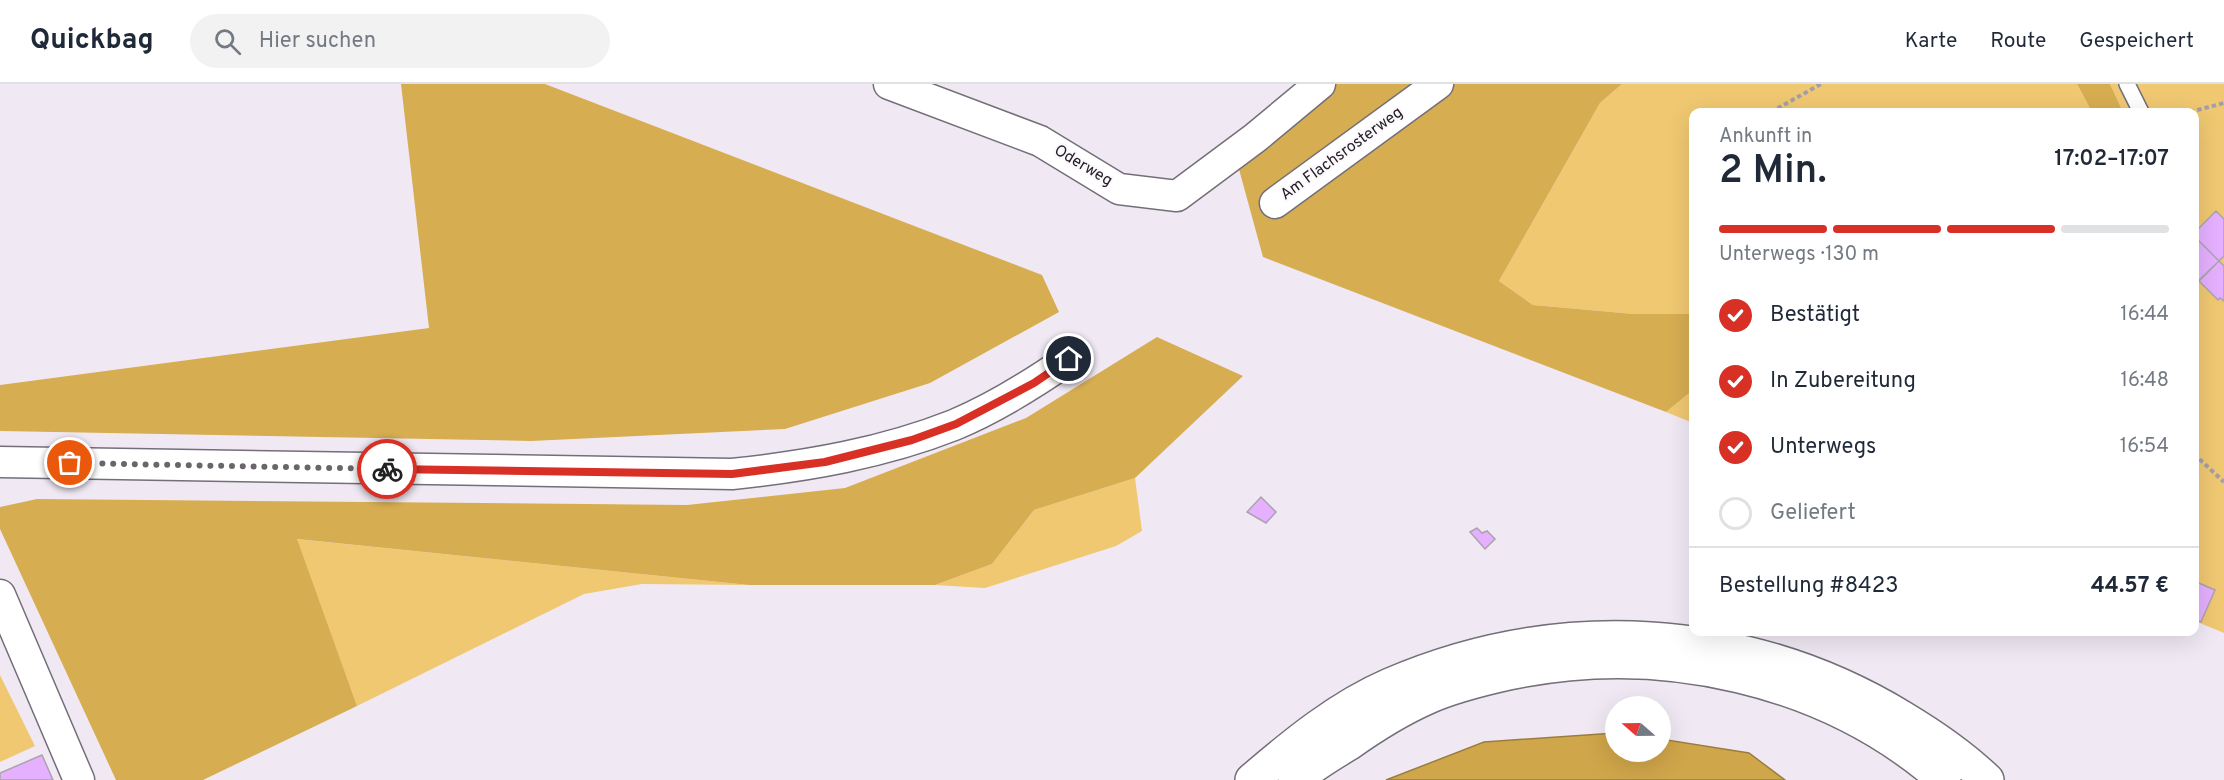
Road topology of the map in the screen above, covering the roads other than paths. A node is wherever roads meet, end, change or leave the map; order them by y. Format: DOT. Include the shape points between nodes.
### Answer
graph roads {
  1 [pos="889,84"];
  2 [pos="1320,84"];
  3 [pos="1438,84"];
  4 [pos="2127,84"];
  5 [pos="2139,108"];
  6 [pos="1275,203"];
  7 [pos="1069,359"];
  8 [pos="0,462"];
  9 [pos="0,595"];
  10 [pos="79,780"];
  11 [pos="1252,780"];
  12 [pos="1295,780"];
  13 [pos="1944,780"];
  14 [pos="1987,780"];
  1 -- 2 [label="street, Oderweg" via="1040,141 1119,189 1177,196"];
  3 -- 6 [label="street, Am Flachsrosterweg"];
  4 -- 5 [label="lane"];
  7 -- 8 [label="street" via="995,405 912,440 825,462 732,474"];
  9 -- 10 [label="street"];
  11 -- 14 [label="highway" via="1335,715 1388,686 1441,665 1496,650 1552,640 1609,637 1721,647 1830,680 1930,734"];
  12 -- 13 [label="highway" via="1368,730 1427,698 1538,667 1600,661 1661,662 1710,669 1796,693 1851,717"];
}
